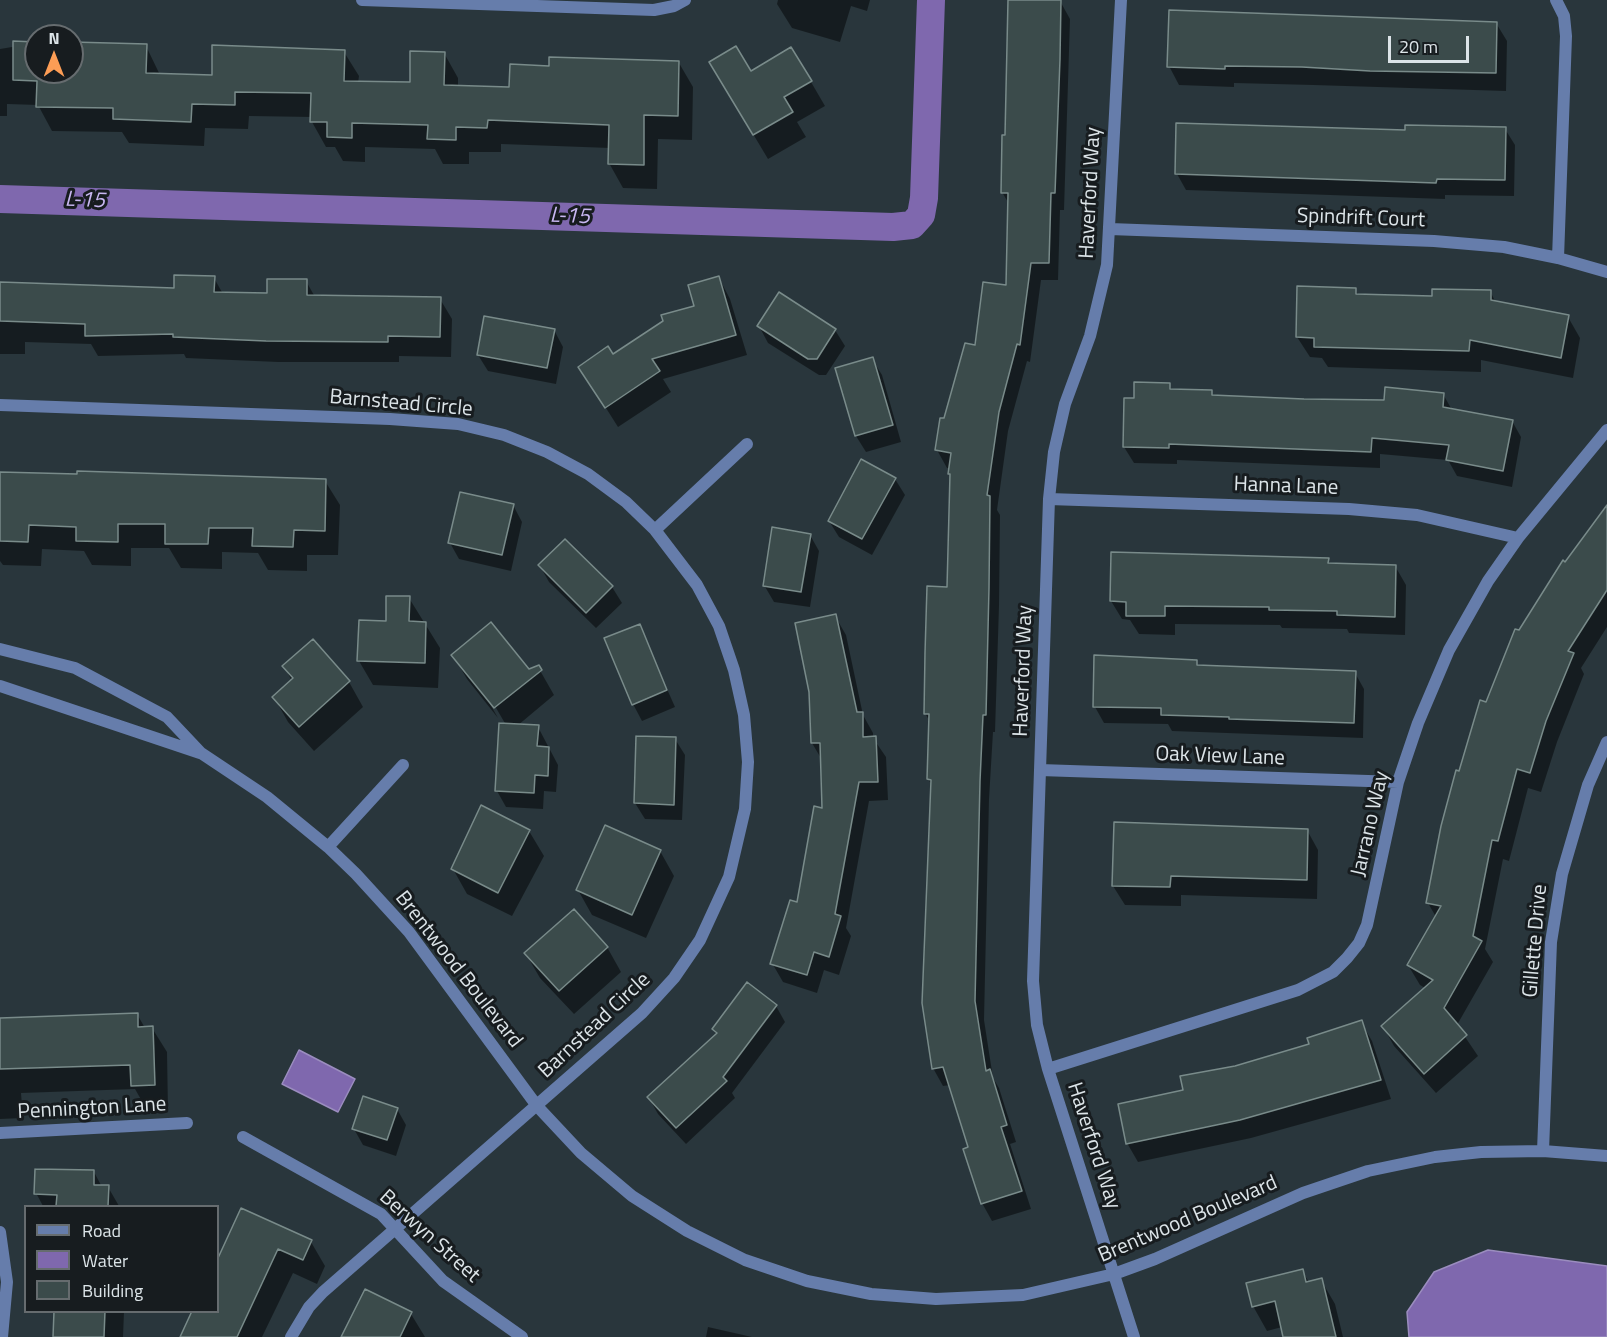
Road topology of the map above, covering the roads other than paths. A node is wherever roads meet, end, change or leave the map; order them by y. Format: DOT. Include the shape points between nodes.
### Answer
graph roads {
  1 [pos="362,0"];
  2 [pos="685,0"];
  3 [pos="1121,0"];
  4 [pos="1556,0"];
  5 [pos="1110,230"];
  6 [pos="1558,258"];
  7 [pos="1607,272"];
  8 [pos="0,405"];
  9 [pos="1607,430"];
  10 [pos="747,444"];
  11 [pos="1049,499"];
  12 [pos="655,530"];
  13 [pos="1518,538"];
  14 [pos="0,650"];
  15 [pos="0,686"];
  16 [pos="1607,742"];
  17 [pos="201,753"];
  18 [pos="403,765"];
  19 [pos="1040,770"];
  20 [pos="1398,782"];
  21 [pos="328,847"];
  22 [pos="1048,1069"];
  23 [pos="537,1106"];
  24 [pos="187,1123"];
  25 [pos="0,1133"];
  26 [pos="243,1137"];
  27 [pos="1543,1151"];
  28 [pos="1607,1156"];
  29 [pos="396,1229"];
  30 [pos="0,1232"];
  31 [pos="1114,1274"];
  32 [pos="2,1337"];
  33 [pos="291,1337"];
  34 [pos="522,1337"];
  35 [pos="1134,1337"];
  1 -- 2 [label="street" via="654,10"];
  3 -- 5 [label="street, Haverford Way"];
  4 -- 6 [label="street" via="1564,16 1566,36"];
  5 -- 6 [label="street, Spindrift Court" via="1434,241 1504,247"];
  5 -- 11 [label="street, Haverford Way" via="1103,289 1065,404"];
  6 -- 7 [label="street, Spindrift Court"];
  8 -- 12 [label="street, Barnstead Circle" via="458,424 504,435 588,474"];
  9 -- 13 [label="street, Jarrano Way"];
  10 -- 12 [label="street"];
  11 -- 13 [label="street, Hanna Lane" via="1360,510 1417,515"];
  11 -- 19 [label="street, Haverford Way"];
  12 -- 23 [label="street, Barnstead Circle" via="697,585 734,670 748,762 741,831 729,877 711,920 674,978 642,1013"];
  13 -- 20 [label="street, Jarrano Way" via="1449,650"];
  14 -- 17 [label="street, Brentwood Boulevard" via="75,668 167,717"];
  15 -- 17 [label="street, Brentwood Boulevard"];
  16 -- 27 [label="street, Gillette Drive" via="1573,829 1551,942"];
  17 -- 21 [label="street, Brentwood Boulevard" via="267,797"];
  18 -- 21 [label="street"];
  19 -- 20 [label="street, Oak View Lane"];
  19 -- 22 [label="street, Haverford Way" via="1033,981 1037,1025"];
  20 -- 22 [label="street, Jarrano Way" via="1367,925 1359,942 1333,972 1298,990"];
  21 -- 23 [label="street, Brentwood Boulevard" via="409,932"];
  22 -- 31 [label="street, Haverford Way"];
  23 -- 29 [label="street, Barnstead Circle"];
  23 -- 31 [label="street, Brentwood Boulevard" via="581,1154 632,1196 687,1231 746,1260 807,1281 871,1294 980,1299 1023,1295"];
  24 -- 25 [label="street, Pennington Lane"];
  26 -- 29 [label="street, Berwyn Street" via="363,1203"];
  27 -- 28 [label="street, Brentwood Boulevard"];
  27 -- 31 [label="street, Brentwood Boulevard" via="1435,1157 1368,1171 1303,1193"];
  29 -- 33 [label="street, Barnstead Circle" via="316,1299"];
  29 -- 34 [label="street, Berwyn Street" via="443,1281"];
  30 -- 32 [label="street" via="7,1282"];
  31 -- 35 [label="street, Haverford Way"];
}
